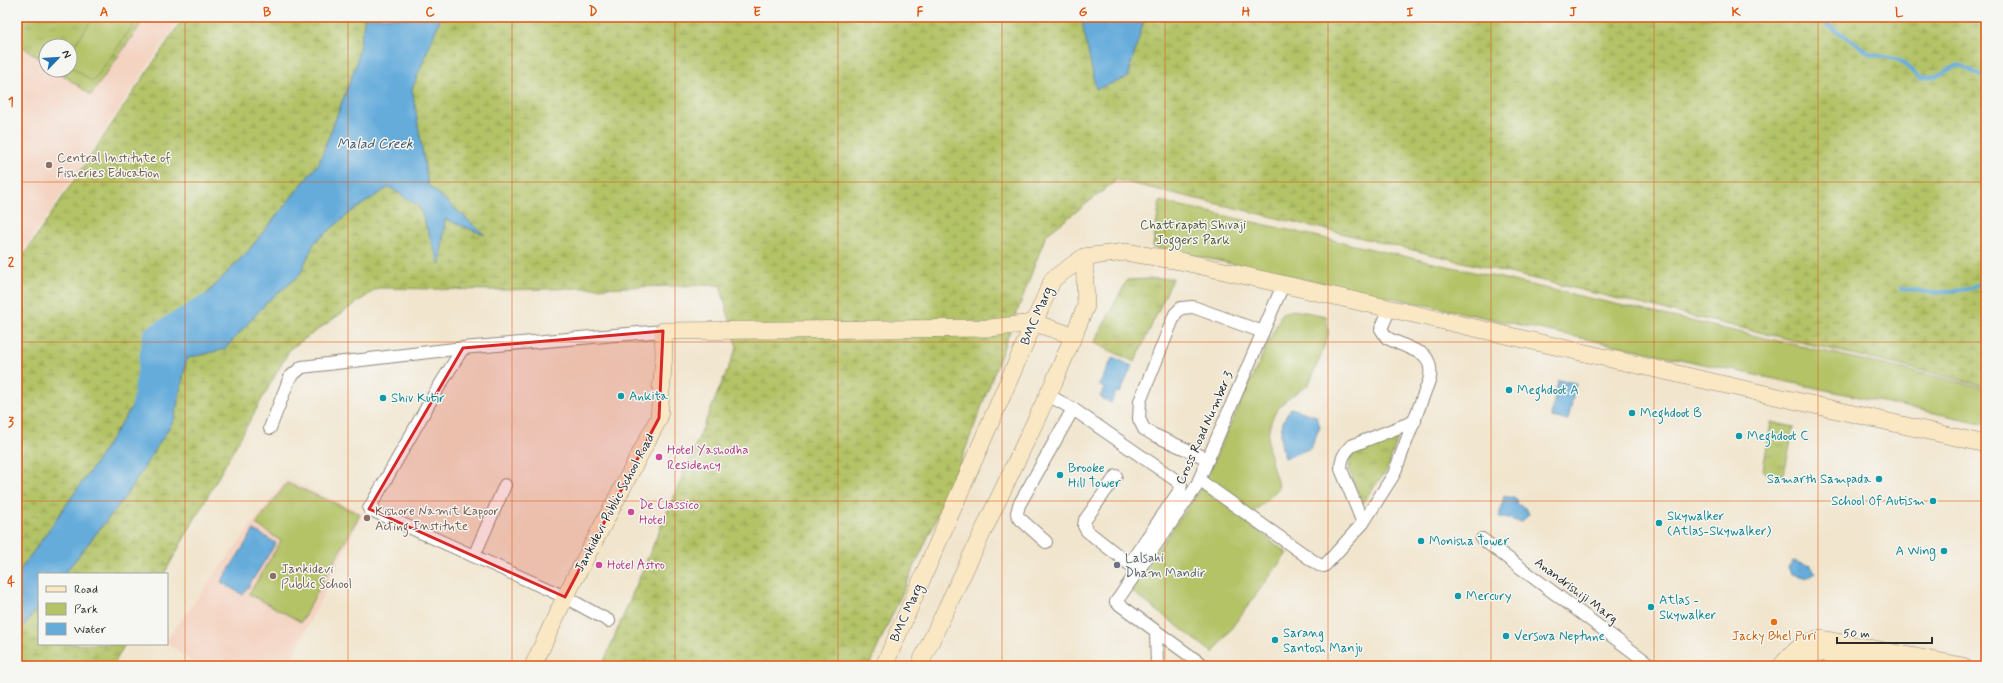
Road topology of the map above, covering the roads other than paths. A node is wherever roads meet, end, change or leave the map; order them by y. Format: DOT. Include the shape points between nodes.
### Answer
graph roads {
  1 [pos="1084,257"];
  2 [pos="1283,285"];
  3 [pos="1390,308"];
  4 [pos="1034,323"];
  5 [pos="663,331"];
  6 [pos="1263,332"];
  7 [pos="1074,336"];
  8 [pos="463,348"];
  9 [pos="1048,395"];
  10 [pos="1073,409"];
  11 [pos="1415,422"];
  12 [pos="270,428"];
  13 [pos="1986,444"];
  14 [pos="1208,459"];
  15 [pos="1116,476"];
  16 [pos="1199,480"];
  17 [pos="504,485"];
  18 [pos="1363,523"];
  19 [pos="1155,537"];
  20 [pos="1482,539"];
  21 [pos="1046,542"];
  22 [pos="1147,549"];
  23 [pos="474,556"];
  24 [pos="1134,557"];
  25 [pos="1138,571"];
  26 [pos="565,597"];
  27 [pos="609,621"];
  28 [pos="1156,631"];
  29 [pos="533,666"];
  30 [pos="884,666"];
  31 [pos="919,666"];
  32 [pos="1157,666"];
  33 [pos="1204,666"];
  34 [pos="1652,666"];
  35 [pos="1781,666"];
  36 [pos="1796,666"];
  37 [pos="1891,666"];
  38 [pos="1963,666"];
  1 -- 2 [label="street" via="1125,252 1180,261"];
  1 -- 4 [label="street, BMC Marg" via="1053,279"];
  1 -- 7 [label="street" via="1086,306"];
  2 -- 3 [label="street"];
  2 -- 6 [label="street, Cross Road Number 3"];
  3 -- 11 [label="street" via="1381,329 1383,333 1387,338 1423,354 1431,368"];
  3 -- 13 [label="street"];
  4 -- 5 [label="street" via="990,328"];
  4 -- 7 [label="street"];
  4 -- 30 [label="street, BMC Marg"];
  5 -- 8 [label="street"];
  5 -- 26 [label="street, Jankidevi Public School Road" via="664,354 659,418"];
  6 -- 14 [label="street, Cross Road Number 3"];
  6 -- 14 [label="street" via="1193,307 1181,308 1175,314 1140,401 1139,419 1144,428 1154,435"];
  7 -- 9 [label="street"];
  8 -- 12 [label="street" via="302,367 290,377"];
  8 -- 23 [label="street" via="369,509"];
  9 -- 10 [label="street"];
  9 -- 31 [label="street"];
  10 -- 19 [label="street" via="1180,485 1180,490"];
  10 -- 21 [label="street" via="1019,505 1017,513 1018,517"];
  11 -- 18 [label="street" via="1394,474"];
  11 -- 18 [label="street" via="1351,446 1341,461 1341,469"];
  14 -- 16 [label="street, Cross Road Number 3"];
  15 -- 25 [label="street" via="1085,520 1084,526"];
  16 -- 18 [label="street" via="1319,565 1324,566"];
  16 -- 19 [label="street, Cross Road Number 3"];
  17 -- 23 [label="street"];
  19 -- 22 [label="street"];
  20 -- 34 [label="street, Anandrishiji Marg"];
  22 -- 24 [label="street"];
  22 -- 25 [label="street"];
  23 -- 26 [label="street"];
  25 -- 28 [label="street" via="1116,602"];
  26 -- 27 [label="street"];
  26 -- 29 [label="street, Jankidevi Public School Road"];
  28 -- 32 [label="street"];
  28 -- 33 [label="street"];
  35 -- 38 [label="street" via="1802,645 1822,639"];
  36 -- 37 [label="street" via="1807,656 1819,652"];
}
